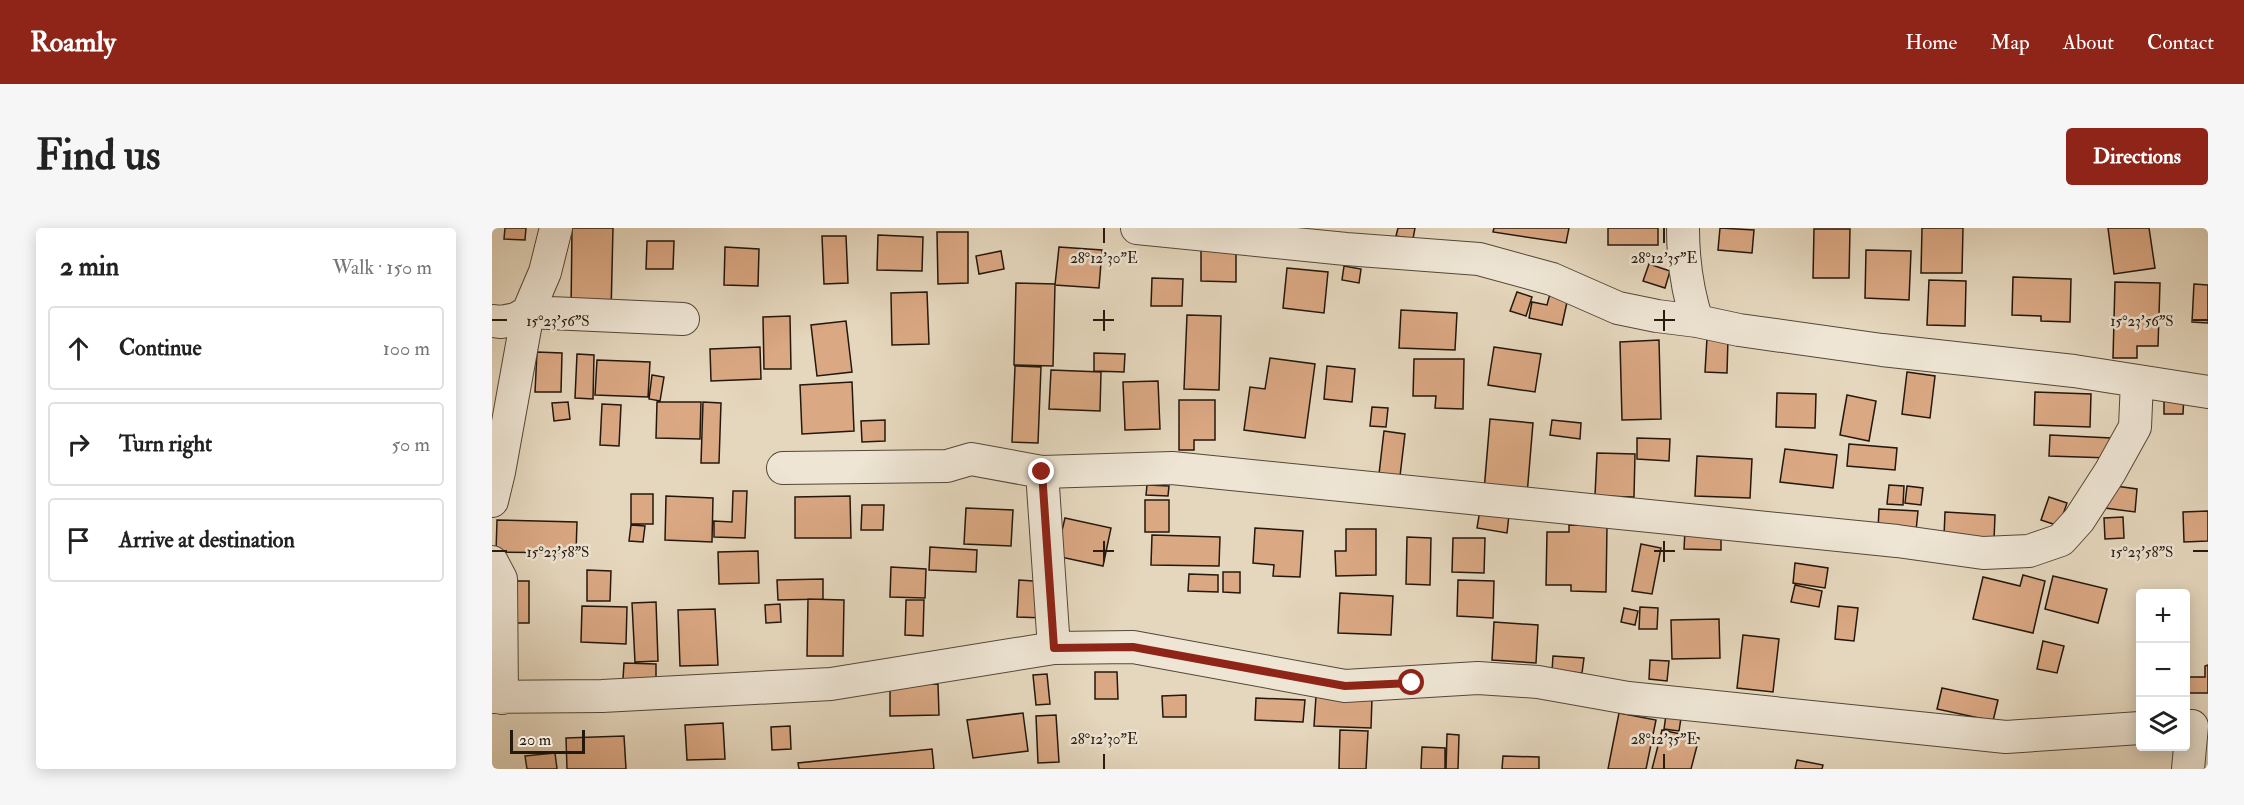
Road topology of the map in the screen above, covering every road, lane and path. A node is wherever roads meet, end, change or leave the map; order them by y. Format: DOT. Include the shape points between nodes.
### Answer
graph roads {
  1 [pos="556,228"];
  2 [pos="1137,228"];
  3 [pos="1683,228"];
  4 [pos="528,312"];
  5 [pos="683,319"];
  6 [pos="492,321"];
  7 [pos="1697,321"];
  8 [pos="2137,381"];
  9 [pos="2208,392"];
  10 [pos="783,468"];
  11 [pos="1042,472"];
  12 [pos="492,501"];
  13 [pos="492,562"];
  14 [pos="1054,648"];
  15 [pos="497,697"];
  16 [pos="2195,724"];
  17 [pos="2136,728"];
  18 [pos="2188,769"];
  1 -- 4 [label="street" via="545,272"];
  2 -- 7 [label="street" via="1479,259 1552,279 1618,308"];
  3 -- 7 [label="street" via="1688,294"];
  4 -- 5 [label="street"];
  4 -- 6 [label="street" via="516,319"];
  4 -- 12 [label="street"];
  7 -- 8 [label="street" via="1882,350"];
  8 -- 9 [label="street"];
  8 -- 11 [label="street" via="2135,427 2110,472 2061,540 2029,551 1983,553 1172,468"];
  10 -- 11 [label="street" via="947,466 971,459"];
  11 -- 14 [label="street"];
  13 -- 15 [label="street" via="501,579"];
  14 -- 15 [label="street" via="831,684 602,696"];
  14 -- 17 [label="street" via="1133,647 1345,686 1478,678 1538,682 1628,698 2006,738"];
  16 -- 18 [label="street"];
}
